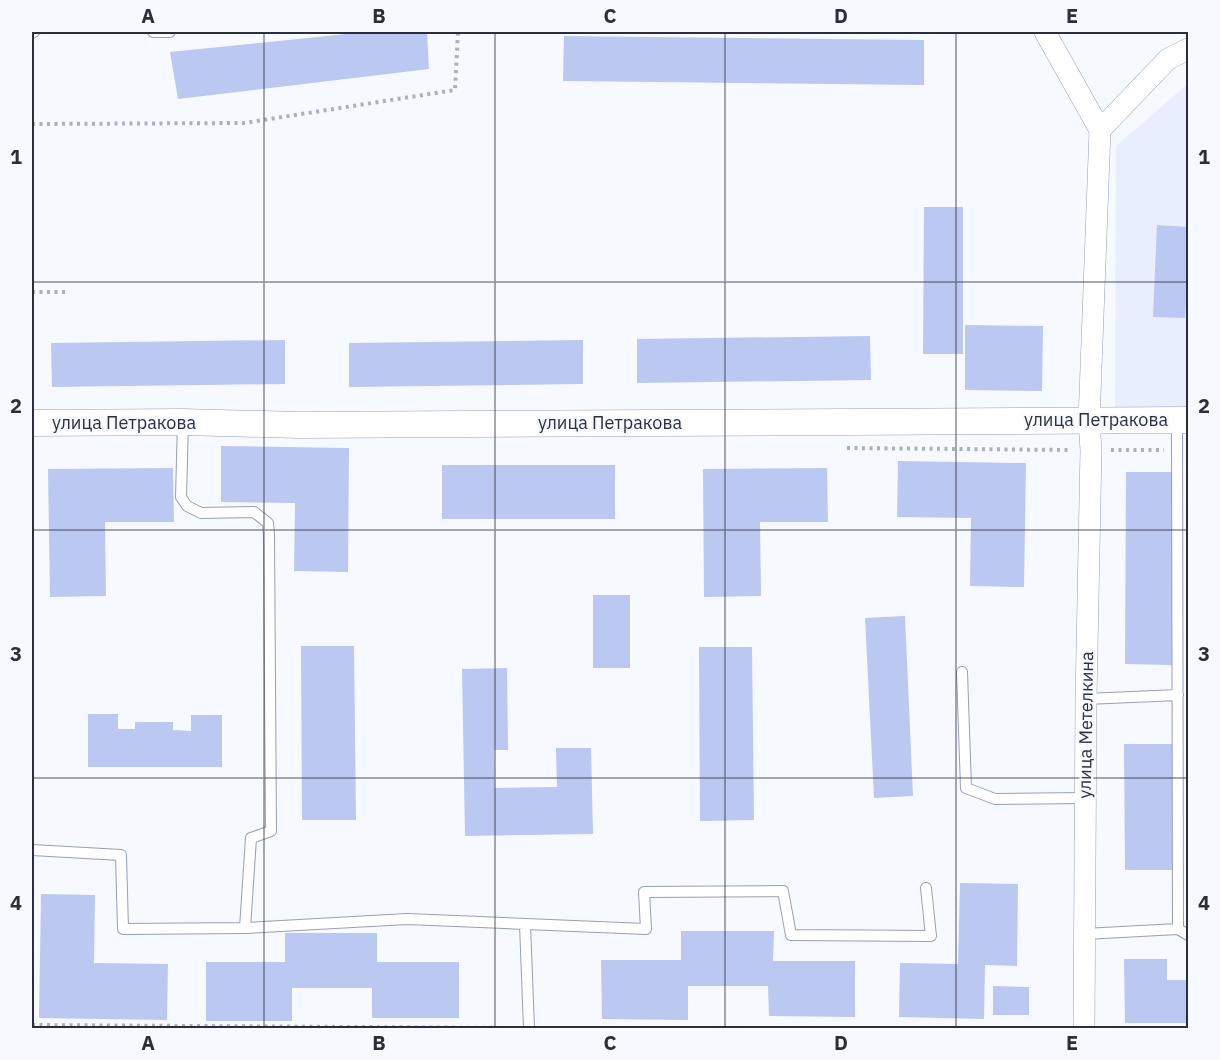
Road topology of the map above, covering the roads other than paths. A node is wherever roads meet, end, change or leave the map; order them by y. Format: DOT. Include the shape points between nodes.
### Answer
graph roads {
  1 [pos="153,32"];
  2 [pos="170,32"];
  3 [pos="1045,32"];
  4 [pos="1188,49"];
  5 [pos="1100,130"];
  6 [pos="1183,420"];
  7 [pos="1089,421"];
  8 [pos="183,422"];
  9 [pos="32,423"];
  10 [pos="1183,528"];
  11 [pos="962,672"];
  12 [pos="1178,695"];
  13 [pos="1086,699"];
  14 [pos="1085,798"];
  15 [pos="32,850"];
  16 [pos="926,888"];
  17 [pos="525,924"];
  18 [pos="245,928"];
  19 [pos="1183,932"];
  20 [pos="1084,934"];
  21 [pos="528,1028"];
  22 [pos="1084,1029"];
  1 -- 2 [label="lane"];
  3 -- 5 [label="street"];
  4 -- 5 [label="street" via="1168,59"];
  5 -- 7 [label="street, улица Метелкина"];
  6 -- 7 [label="street, улица Петракова"];
  6 -- 10 [label="lane" via="1177,450"];
  7 -- 8 [label="street, улица Петракова" via="311,425"];
  7 -- 13 [label="street, улица Метелкина"];
  8 -- 9 [label="street, улица Петракова"];
  8 -- 18 [label="lane" via="181,497 187,506 201,513 254,512 268,523 271,831 251,838"];
  10 -- 12 [label="lane"];
  11 -- 14 [label="lane" via="966,789 995,799"];
  12 -- 13 [label="lane"];
  12 -- 19 [label="lane"];
  13 -- 14 [label="street, улица Метелкина"];
  14 -- 20 [label="street, улица Метелкина"];
  15 -- 18 [label="lane" via="121,855 123,929"];
  16 -- 17 [label="lane" via="932,936 791,935 783,891 644,892 646,929"];
  17 -- 18 [label="lane" via="407,919"];
  17 -- 21 [label="lane"];
  19 -- 20 [label="lane"];
  20 -- 22 [label="street, улица Метелкина"];
}
